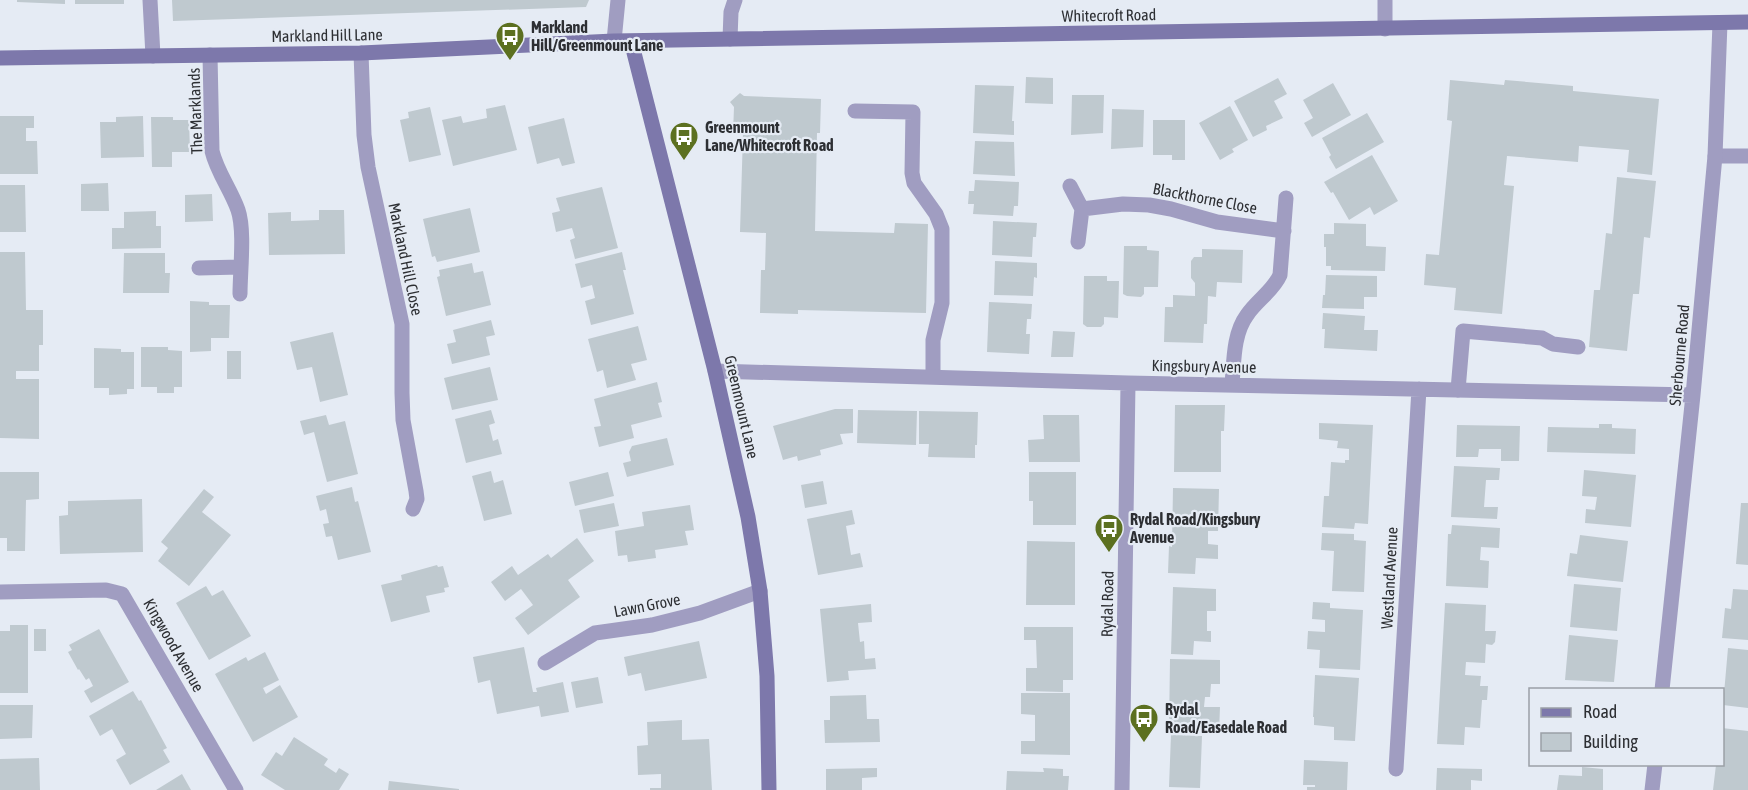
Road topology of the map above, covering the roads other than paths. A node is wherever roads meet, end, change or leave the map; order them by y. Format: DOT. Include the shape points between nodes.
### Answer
graph roads {
  1 [pos="150,0"];
  2 [pos="618,0"];
  3 [pos="735,0"];
  4 [pos="1385,0"];
  5 [pos="1748,22"];
  6 [pos="1720,23"];
  7 [pos="1385,29"];
  8 [pos="730,39"];
  9 [pos="614,41"];
  10 [pos="631,41"];
  11 [pos="361,53"];
  12 [pos="210,55"];
  13 [pos="153,56"];
  14 [pos="0,58"];
  15 [pos="855,111"];
  16 [pos="1715,156"];
  17 [pos="1748,156"];
  18 [pos="1070,186"];
  19 [pos="1286,198"];
  20 [pos="1082,209"];
  21 [pos="1284,231"];
  22 [pos="1078,242"];
  23 [pos="199,267"];
  24 [pos="240,267"];
  25 [pos="240,294"];
  26 [pos="1578,347"];
  27 [pos="715,371"];
  28 [pos="933,376"];
  29 [pos="1128,383"];
  30 [pos="1232,384"];
  31 [pos="1419,389"];
  32 [pos="1458,390"];
  33 [pos="1693,395"];
  34 [pos="413,509"];
  35 [pos="760,591"];
  36 [pos="0,592"];
  37 [pos="545,663"];
  38 [pos="1662,688"];
  39 [pos="1655,766"];
  40 [pos="1396,769"];
  41 [pos="236,790"];
  42 [pos="769,790"];
  43 [pos="1122,790"];
  44 [pos="1652,790"];
  1 -- 13 [label="street"];
  2 -- 9 [label="street"];
  3 -- 8 [label="street"];
  4 -- 7 [label="street"];
  5 -- 6 [label="street, Whitecroft Road"];
  6 -- 7 [label="street, Whitecroft Road"];
  6 -- 16 [label="street, Sherbourne Road"];
  7 -- 8 [label="street, Whitecroft Road"];
  8 -- 10 [label="street, Whitecroft Road"];
  9 -- 10 [label="street, Whitecroft Road"];
  9 -- 11 [label="street, Markland Hill Lane"];
  10 -- 27 [label="street, Greenmount Lane"];
  11 -- 12 [label="street, Markland Hill Lane"];
  11 -- 34 [label="street, Markland Hill Close" via="368,167 402,324 403,420 416,490"];
  12 -- 13 [label="street, Markland Hill Lane"];
  12 -- 24 [label="street, The Marklands" via="212,151 238,212"];
  13 -- 14 [label="street, Markland Hill Lane"];
  15 -- 28 [label="street" via="913,112 914,183 942,229 942,303 933,340"];
  16 -- 17 [label="street"];
  16 -- 33 [label="street, Sherbourne Road"];
  18 -- 20 [label="street"];
  19 -- 21 [label="street"];
  20 -- 21 [label="street, Blackthorne Close" via="1149,205 1217,222"];
  20 -- 22 [label="street"];
  21 -- 30 [label="street" via="1282,265 1276,284 1247,314 1242,325"];
  23 -- 24 [label="street"];
  24 -- 25 [label="street, The Marklands"];
  26 -- 32 [label="street" via="1552,344 1542,338 1463,331"];
  27 -- 28 [label="street, Kingsbury Avenue"];
  27 -- 35 [label="street, Greenmount Lane" via="748,517"];
  28 -- 29 [label="street, Kingsbury Avenue"];
  29 -- 30 [label="street, Kingsbury Avenue"];
  29 -- 43 [label="street, Rydal Road"];
  30 -- 31 [label="street, Kingsbury Avenue"];
  31 -- 32 [label="street, Kingsbury Avenue"];
  31 -- 40 [label="street, Westland Avenue"];
  32 -- 33 [label="street, Kingsbury Avenue"];
  33 -- 38 [label="street, Sherbourne Road"];
  35 -- 37 [label="street, Lawn Grove" via="700,613 595,633"];
  35 -- 42 [label="street, Greenmount Lane" via="768,676"];
  36 -- 41 [label="street, Kingwood Avenue" via="106,590 122,594"];
  39 -- 44 [label="street"];
}
